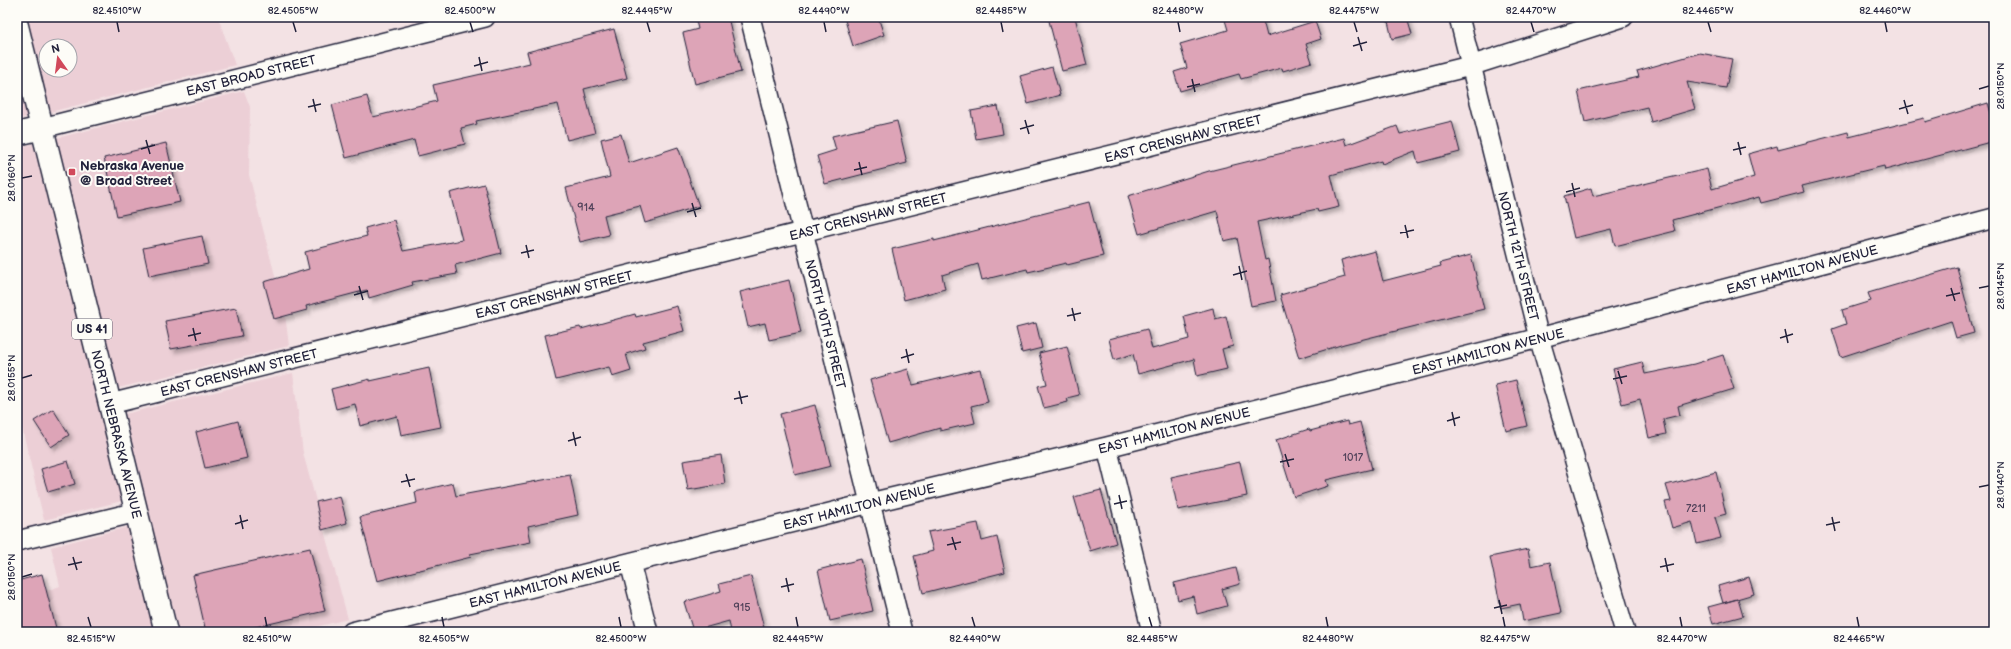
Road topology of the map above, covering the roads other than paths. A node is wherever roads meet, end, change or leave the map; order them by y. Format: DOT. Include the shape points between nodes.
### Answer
graph roads {
  1 [pos="485,17"];
  2 [pos="750,17"];
  3 [pos="1459,17"];
  4 [pos="1623,17"];
  5 [pos="17,26"];
  6 [pos="1470,66"];
  7 [pos="42,128"];
  8 [pos="17,134"];
  9 [pos="1994,218"];
  10 [pos="804,232"];
  11 [pos="1539,338"];
  12 [pos="110,404"];
  13 [pos="1107,447"];
  14 [pos="870,503"];
  15 [pos="136,512"];
  16 [pos="17,541"];
  17 [pos="630,563"];
  18 [pos="166,632"];
  19 [pos="352,632"];
  20 [pos="648,632"];
  21 [pos="902,632"];
  22 [pos="1152,632"];
  23 [pos="1625,632"];
  1 -- 7 [label="street, EAST BROAD STREET"];
  2 -- 10 [label="street, NORTH 10TH STREET"];
  3 -- 6 [label="street, NORTH 12TH STREET"];
  4 -- 6 [label="street, EAST CRENSHAW STREET"];
  5 -- 7 [label="main road, NORTH NEBRASKA AVENUE / US 41"];
  6 -- 10 [label="street, EAST CRENSHAW STREET"];
  6 -- 11 [label="street, NORTH 12TH STREET"];
  7 -- 8 [label="main road, EAST BROAD STREET"];
  7 -- 12 [label="main road, NORTH NEBRASKA AVENUE / US 41"];
  9 -- 11 [label="street, EAST HAMILTON AVENUE"];
  10 -- 12 [label="street, EAST CRENSHAW STREET"];
  10 -- 14 [label="street, NORTH 10TH STREET"];
  11 -- 13 [label="street, EAST HAMILTON AVENUE"];
  11 -- 23 [label="street, NORTH 12TH STREET"];
  12 -- 15 [label="main road, NORTH NEBRASKA AVENUE / US 41"];
  13 -- 14 [label="street, EAST HAMILTON AVENUE"];
  13 -- 22 [label="street"];
  14 -- 17 [label="street, EAST HAMILTON AVENUE"];
  14 -- 21 [label="street, NORTH 10TH STREET"];
  15 -- 16 [label="street"];
  15 -- 18 [label="main road, NORTH NEBRASKA AVENUE / US 41"];
  17 -- 19 [label="street, EAST HAMILTON AVENUE"];
  17 -- 20 [label="street"];
}
